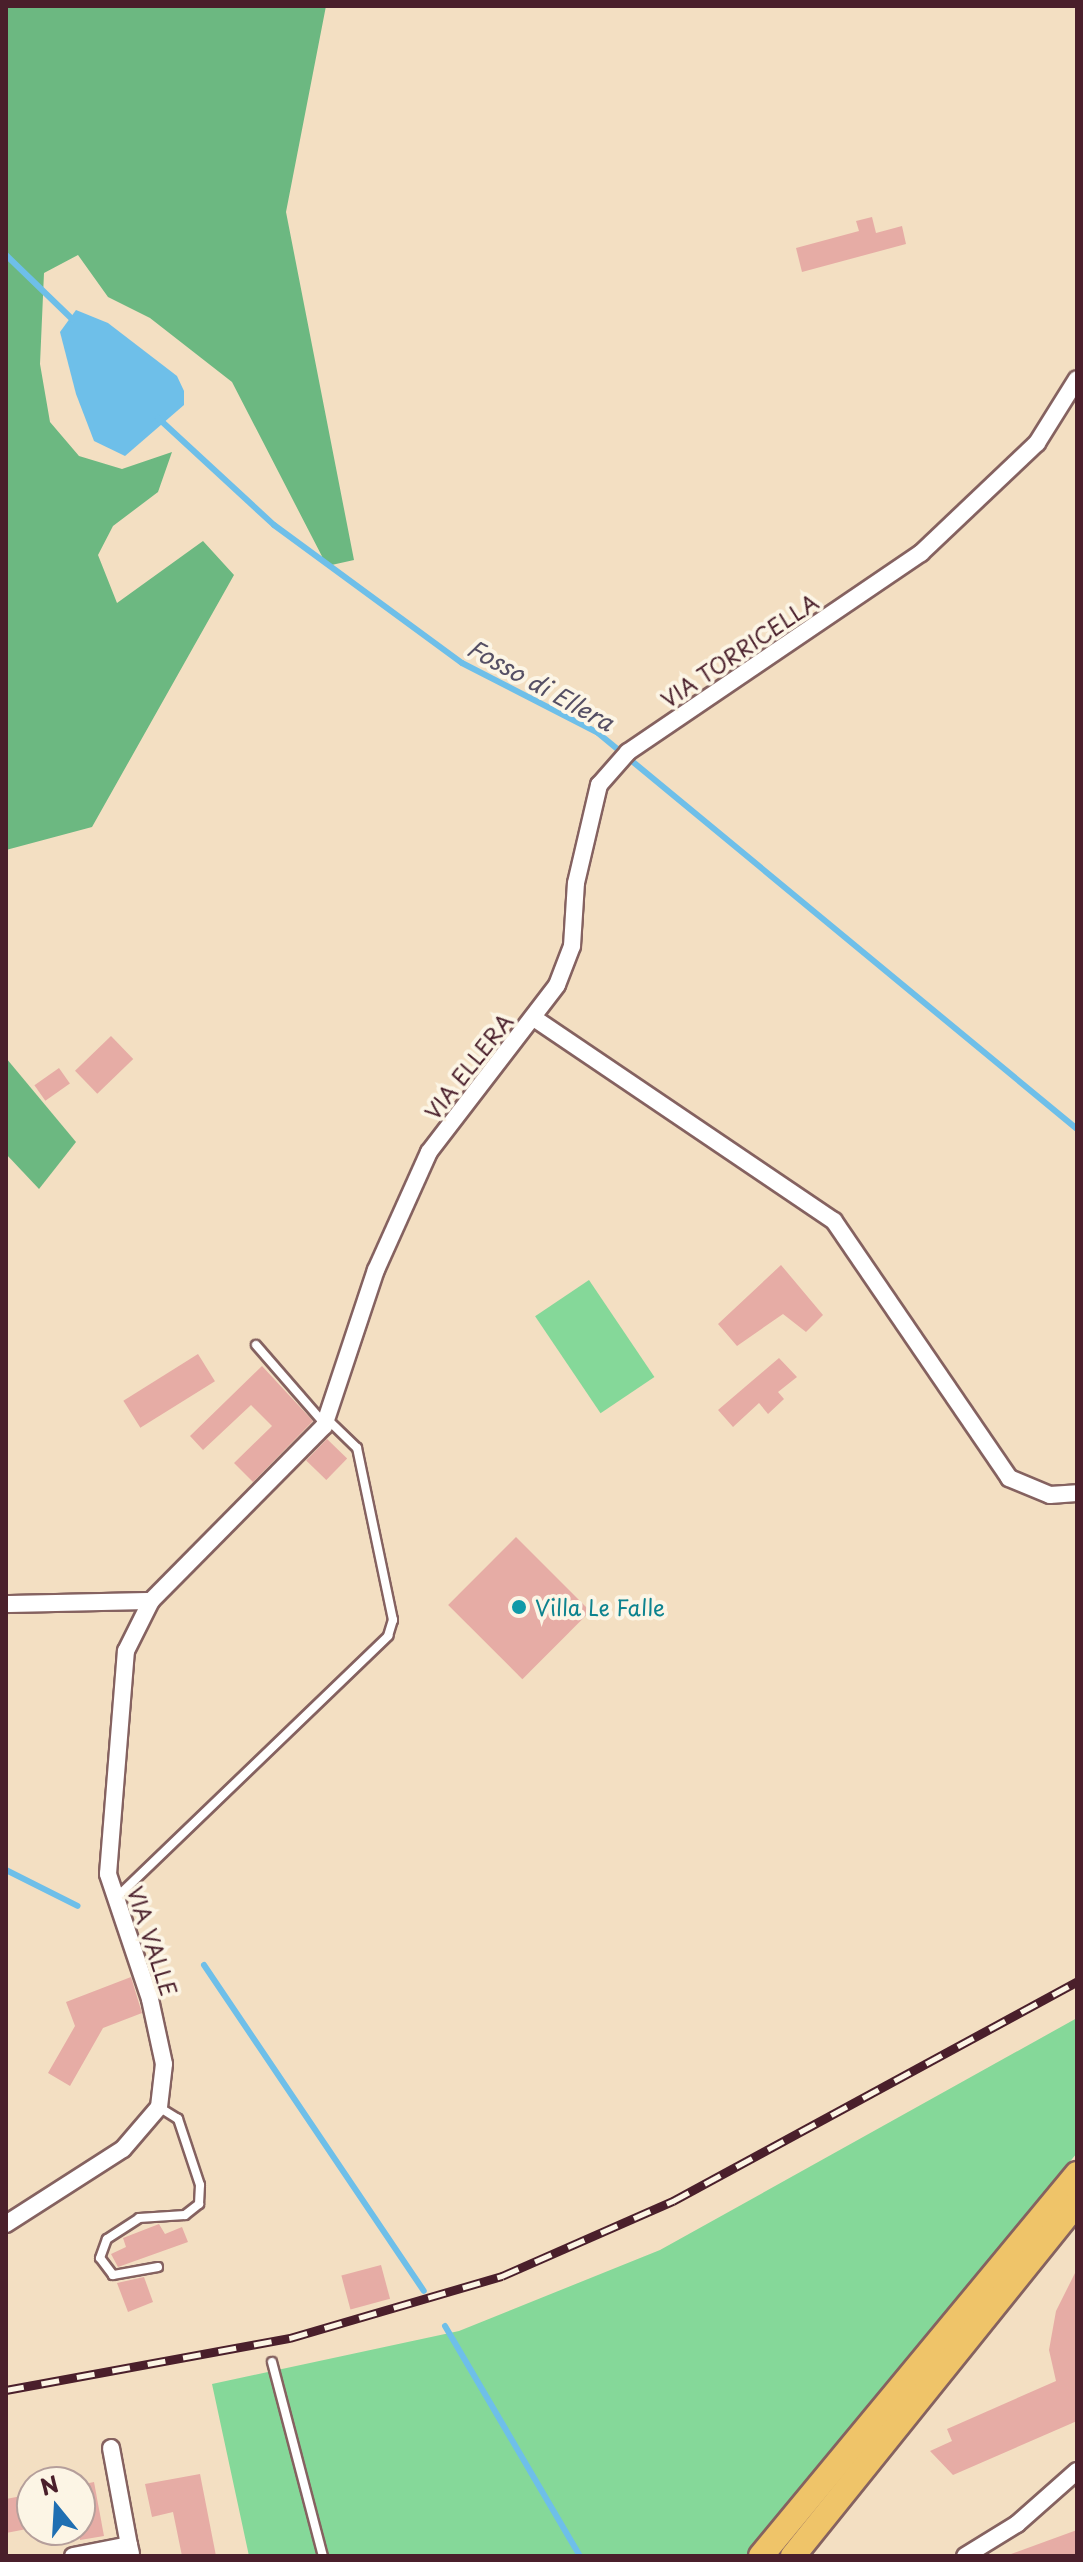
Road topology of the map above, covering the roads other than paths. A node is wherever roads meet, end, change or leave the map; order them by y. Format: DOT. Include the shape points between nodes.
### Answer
graph roads {
  1 [pos="1077,379"];
  2 [pos="534,1018"];
  3 [pos="256,1345"];
  4 [pos="326,1423"];
  5 [pos="1077,1493"];
  6 [pos="151,1601"];
  7 [pos="6,1604"];
  8 [pos="116,1898"];
  9 [pos="159,2107"];
  10 [pos="1077,2174"];
  11 [pos="1077,2203"];
  12 [pos="6,2224"];
  13 [pos="158,2267"];
  14 [pos="272,2362"];
  15 [pos="111,2448"];
  16 [pos="1077,2471"];
  17 [pos="811,2498"];
  18 [pos="130,2550"];
  19 [pos="73,2556"];
  20 [pos="323,2556"];
  21 [pos="761,2556"];
  22 [pos="792,2556"];
  23 [pos="965,2556"];
  1 -- 2 [label="street, VIA TORRICELLA" via="1037,443 921,553 622,756 587,819 572,946"];
  2 -- 4 [label="street, VIA ELLERA" via="429,1152 376,1270"];
  2 -- 5 [label="street, VIA ELLERA" via="834,1221 1009,1478 1050,1495"];
  3 -- 4 [label="lane"];
  4 -- 6 [label="street, VIA ELLERA"];
  4 -- 8 [label="lane" via="357,1448 393,1620 388,1636"];
  6 -- 7 [label="street"];
  6 -- 8 [label="street, VIA VALLE" via="120,1675 109,1858"];
  8 -- 9 [label="street, VIA VALLE" via="164,2064"];
  9 -- 12 [label="street" via="123,2149"];
  9 -- 13 [label="lane" via="178,2119 200,2185 199,2204 185,2215 139,2218 107,2239 100,2258 113,2275"];
  10 -- 17 [label="main road"];
  11 -- 22 [label="main road"];
  14 -- 20 [label="lane"];
  15 -- 18 [label="street"];
  16 -- 23 [label="street" via="1017,2524"];
  17 -- 21 [label="main road"];
  17 -- 22 [label="street"];
  18 -- 19 [label="street"];
}
